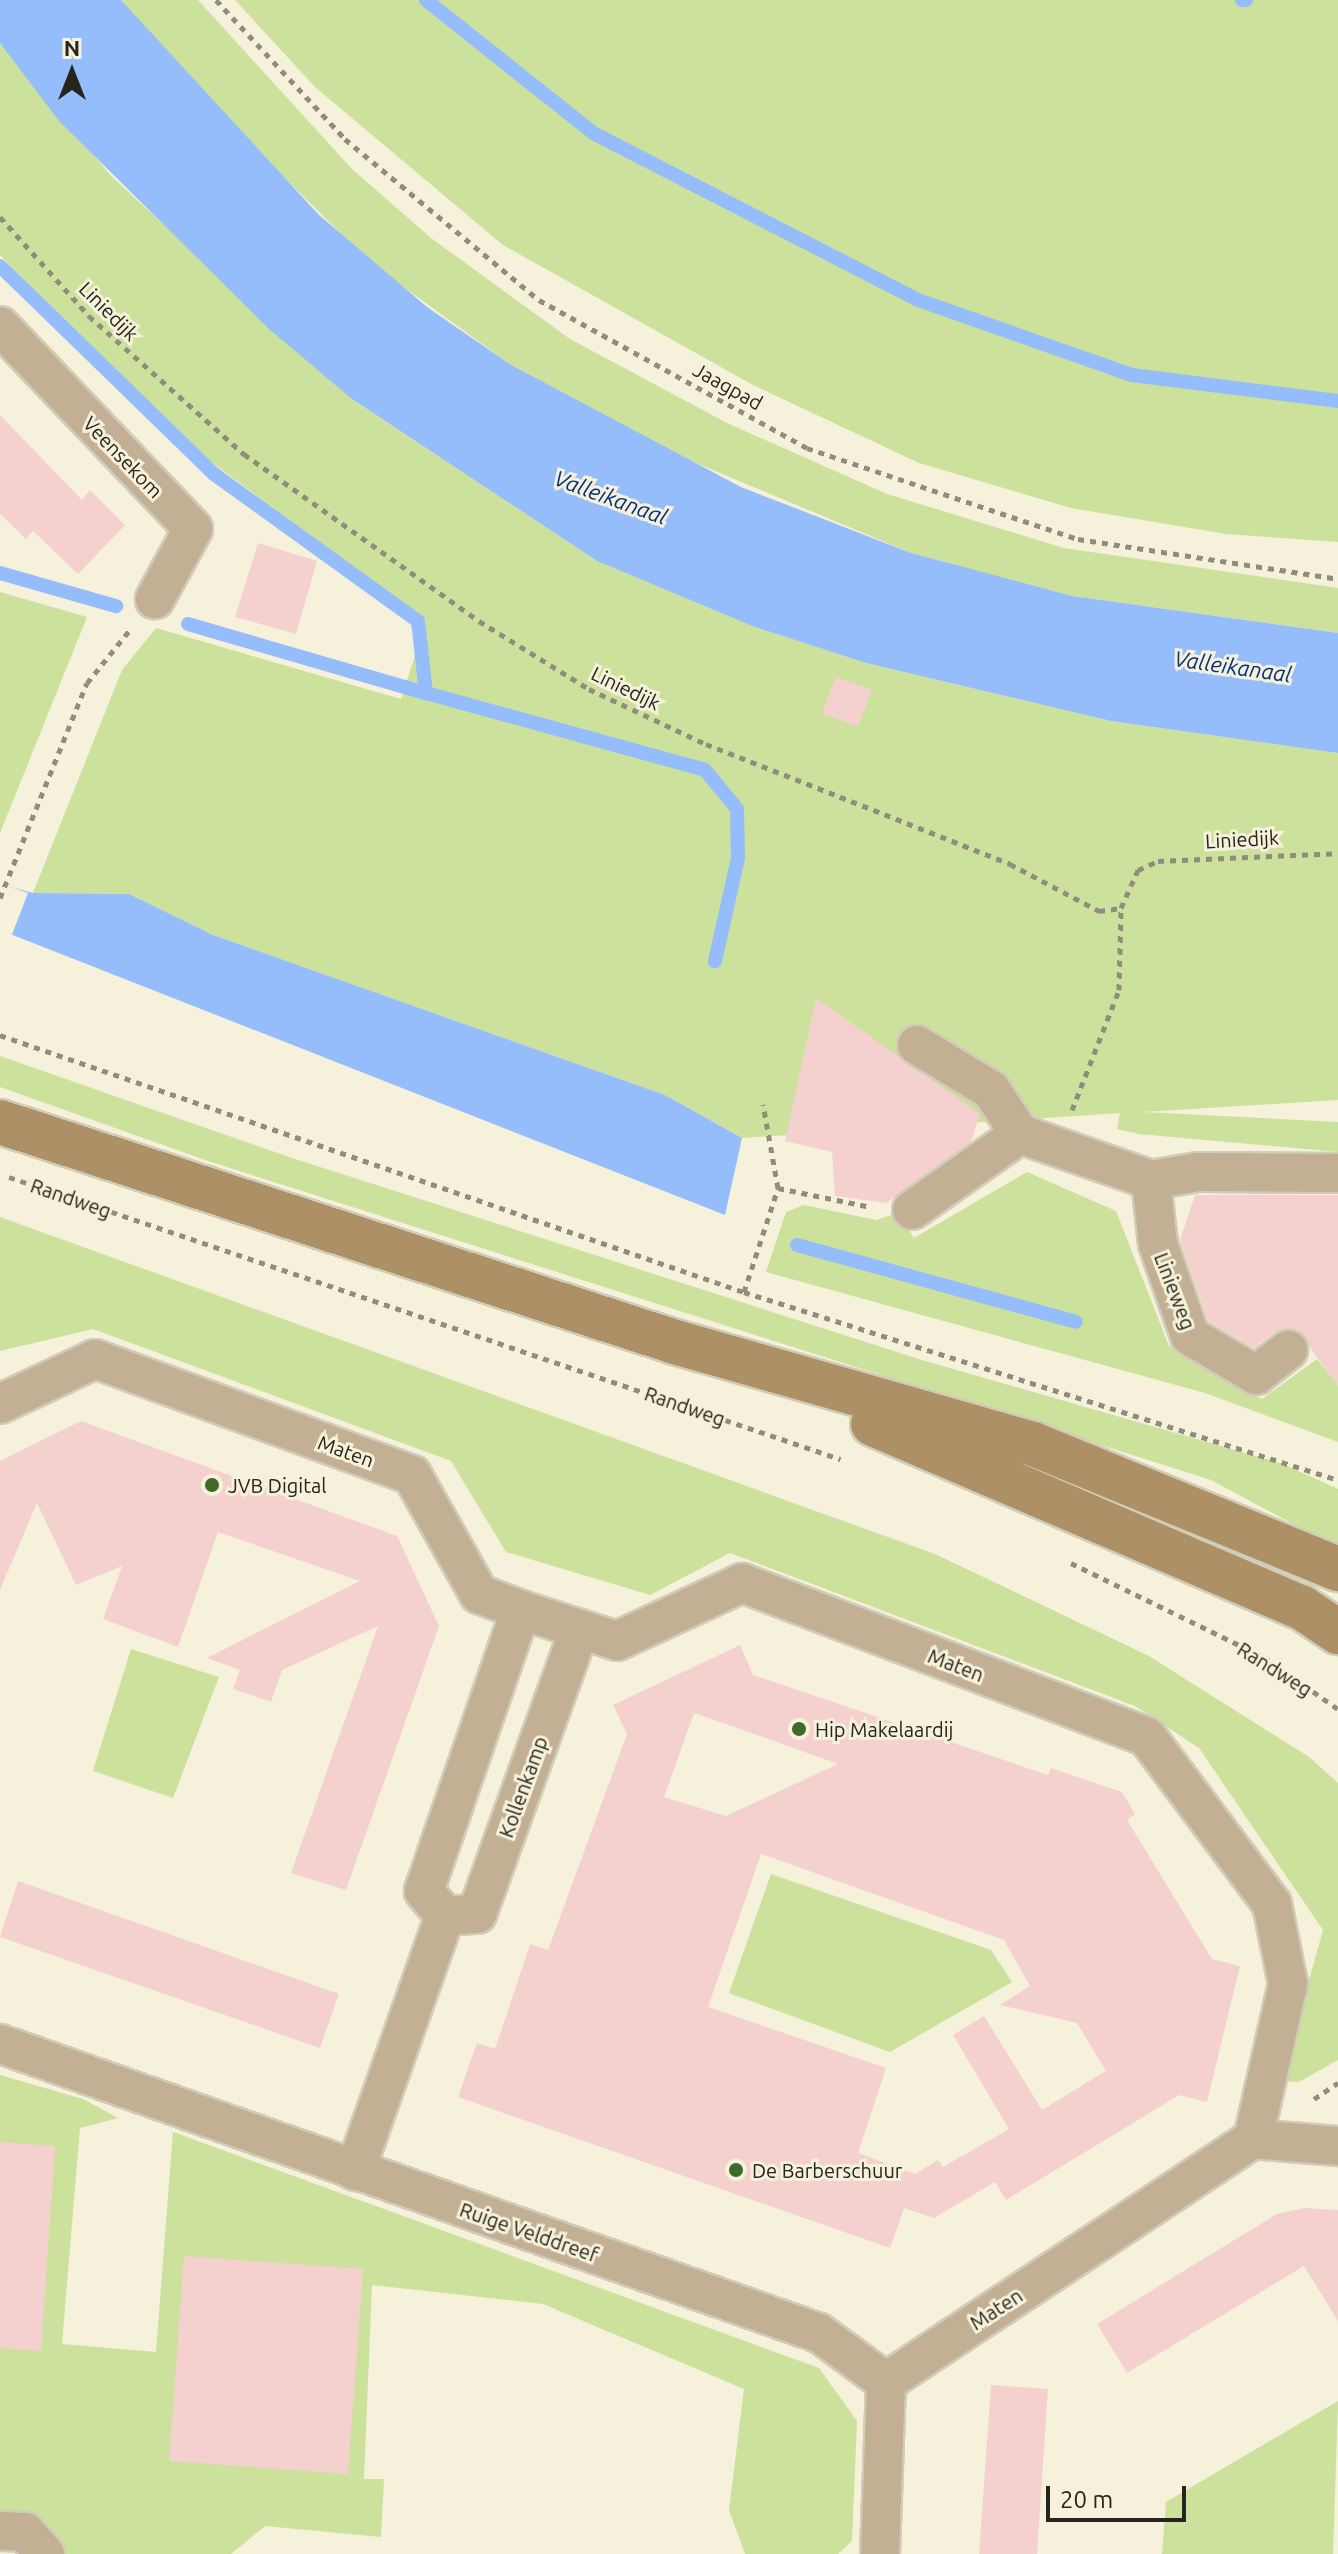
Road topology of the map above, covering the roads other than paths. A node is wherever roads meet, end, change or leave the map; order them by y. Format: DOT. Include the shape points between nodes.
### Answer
graph roads {
  1 [pos="0,326"];
  2 [pos="155,599"];
  3 [pos="917,1045"];
  4 [pos="0,1122"];
  5 [pos="1020,1134"];
  6 [pos="1338,1173"];
  7 [pos="1151,1180"];
  8 [pos="912,1210"];
  9 [pos="675,1342"];
  10 [pos="1288,1350"];
  11 [pos="0,1404"];
  12 [pos="1338,1569"];
  13 [pos="521,1610"];
  14 [pos="579,1630"];
  15 [pos="1338,1632"];
  16 [pos="445,1916"];
  17 [pos="0,2044"];
  18 [pos="1253,2139"];
  19 [pos="1338,2146"];
  20 [pos="355,2171"];
  21 [pos="886,2382"];
  22 [pos="0,2531"];
  23 [pos="45,2554"];
  24 [pos="880,2554"];
  1 -- 2 [label="street, Veensekom" via="193,529"];
  3 -- 5 [label="street" via="991,1090"];
  4 -- 9 [label="main road"];
  5 -- 7 [label="street"];
  5 -- 8 [label="street"];
  6 -- 7 [label="street" via="1198,1172"];
  7 -- 10 [label="street, Linieweg" via="1158,1244 1190,1336 1256,1375"];
  9 -- 12 [label="main road" via="1033,1444"];
  9 -- 15 [label="main road" via="1301,1607"];
  11 -- 13 [label="street, Maten" via="95,1359 412,1475 479,1594"];
  13 -- 14 [label="street, Maten"];
  13 -- 16 [label="street" via="424,1891"];
  14 -- 16 [label="street, Kollenkamp" via="477,1914"];
  14 -- 18 [label="street, Maten" via="617,1641 742,1583 1147,1737 1272,1904 1288,1984"];
  16 -- 20 [label="street"];
  17 -- 20 [label="street, Ruige Velddreef"];
  18 -- 19 [label="street"];
  18 -- 21 [label="street, Maten"];
  20 -- 21 [label="street, Ruige Velddreef" via="819,2333"];
  21 -- 24 [label="street"];
  22 -- 23 [label="street" via="25,2532"];
}
